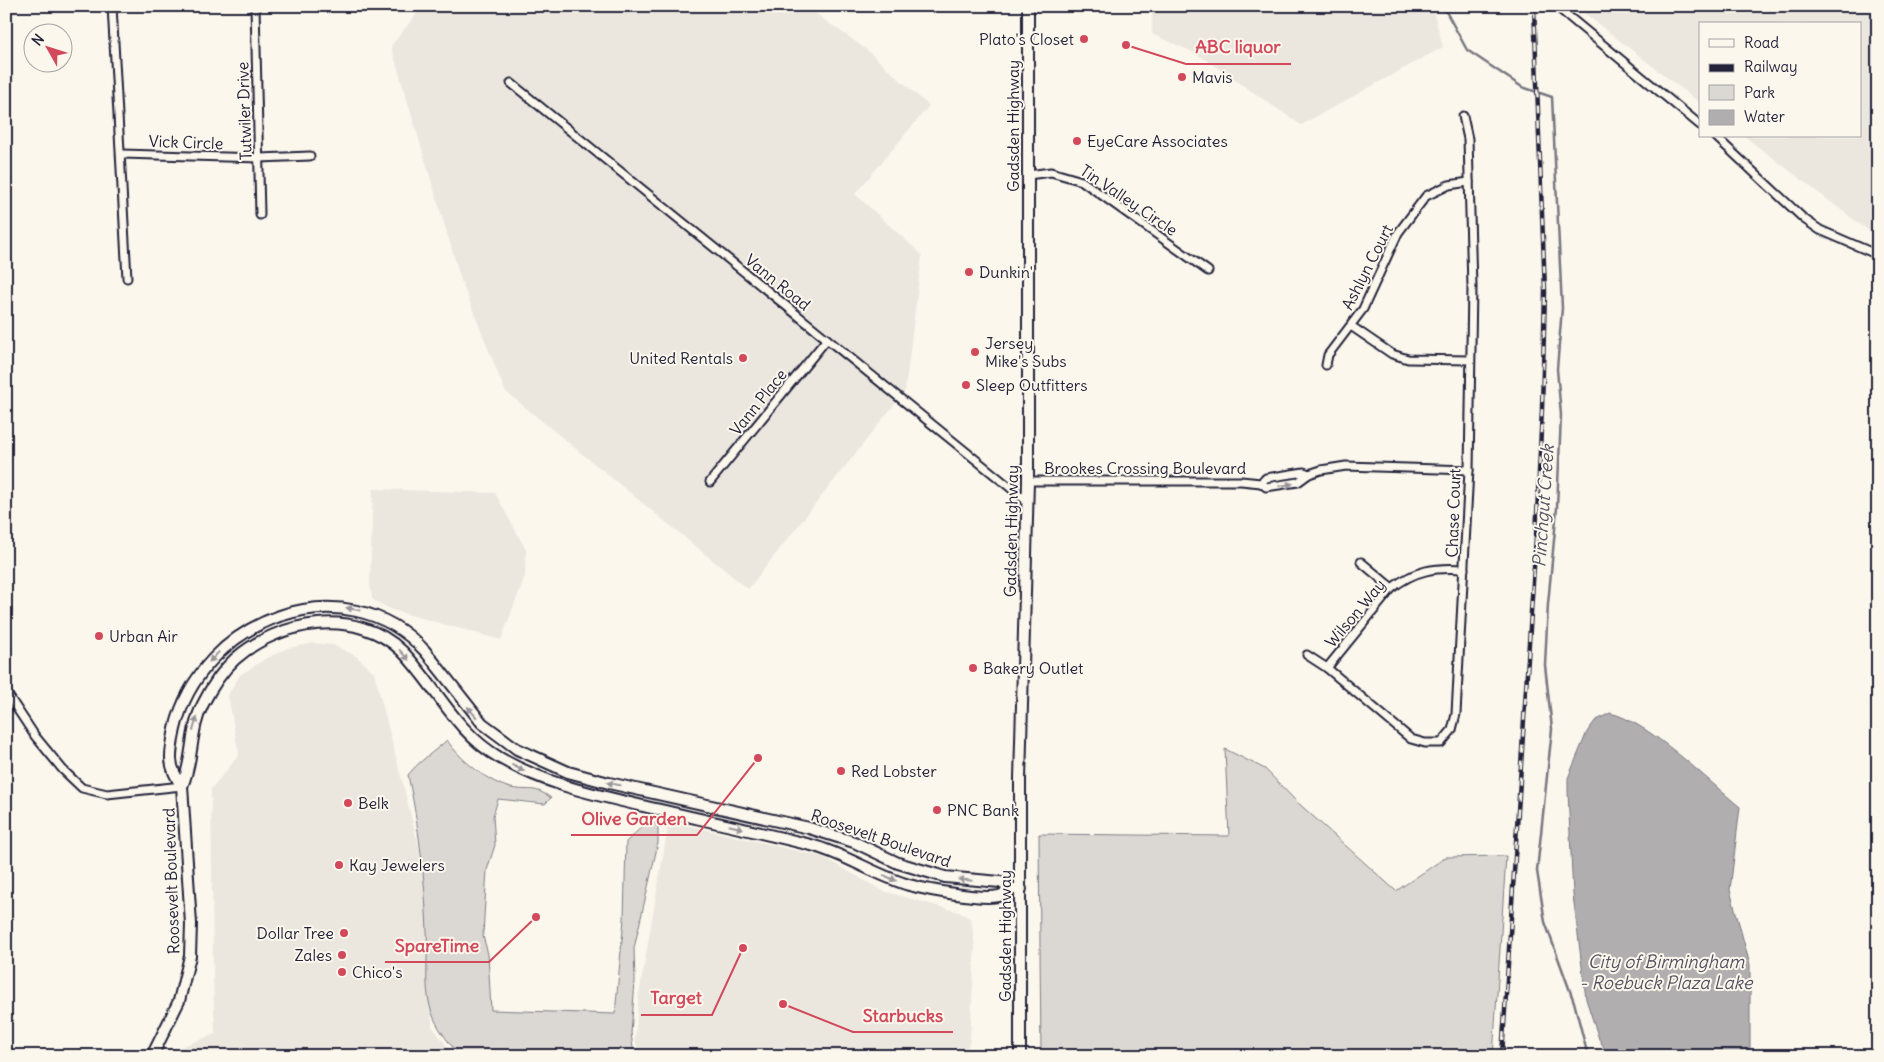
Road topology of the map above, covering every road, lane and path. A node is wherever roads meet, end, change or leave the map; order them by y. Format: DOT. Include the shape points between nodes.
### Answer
graph roads {
  1 [pos="112,6"];
  2 [pos="255,6"];
  3 [pos="1028,6"];
  4 [pos="1557,7"];
  5 [pos="511,83"];
  6 [pos="1464,116"];
  7 [pos="1699,124"];
  8 [pos="1717,138"];
  9 [pos="122,154"];
  10 [pos="310,156"];
  11 [pos="260,158"];
  12 [pos="1028,174"];
  13 [pos="1469,182"];
  14 [pos="260,215"];
  15 [pos="1878,255"];
  16 [pos="1208,271"];
  17 [pos="127,278"];
  18 [pos="1351,326"];
  19 [pos="826,339"];
  20 [pos="1470,360"];
  21 [pos="1326,365"];
  22 [pos="1469,470"];
  23 [pos="1028,481"];
  24 [pos="710,482"];
  25 [pos="1028,502"];
  26 [pos="1361,562"];
  27 [pos="1464,568"];
  28 [pos="1392,588"];
  29 [pos="1308,655"];
  30 [pos="1327,668"];
  31 [pos="6,692"];
  32 [pos="182,786"];
  33 [pos="1016,889"];
  34 [pos="152,1056"];
  35 [pos="1020,1056"];
  1 -- 9 [label="street"];
  2 -- 11 [label="street, Tutwiler Drive"];
  3 -- 12 [label="street, Gadsden Highway"];
  4 -- 7 [label="street"];
  5 -- 19 [label="street, Vann Road"];
  6 -- 13 [label="street, Chase Court"];
  8 -- 15 [label="street" via="1804,219 1820,230"];
  9 -- 11 [label="street, Vick Circle"];
  9 -- 17 [label="street"];
  10 -- 11 [label="street, Vick Circle"];
  11 -- 14 [label="street, Tutwiler Drive"];
  12 -- 16 [label="street, Tin Valley Circle" via="1051,172 1082,181"];
  12 -- 23 [label="street, Gadsden Highway"];
  13 -- 18 [label="street, Ashlyn Court" via="1450,185 1426,196 1390,247 1363,309"];
  13 -- 20 [label="street, Chase Court"];
  18 -- 20 [label="street" via="1392,354 1408,359"];
  18 -- 21 [label="street, Ashlyn Court" via="1328,355"];
  19 -- 24 [label="street, Vann Place"];
  19 -- 25 [label="street, Vann Road"];
  20 -- 22 [label="street, Chase Court"];
  22 -- 23 [label="street, Brookes Crossing Boulevard" via="1346,466 1266,478 1261,483"];
  22 -- 27 [label="street, Chase Court"];
  23 -- 25 [label="street, Gadsden Highway"];
  25 -- 33 [label="street, Gadsden Highway"];
  26 -- 28 [label="street"];
  27 -- 28 [label="street, Wilson Way" via="1426,569"];
  27 -- 30 [label="street, Chase Court" via="1456,714 1452,730 1441,743 1411,739"];
  28 -- 30 [label="street, Wilson Way"];
  29 -- 30 [label="street, Chase Court"];
  31 -- 32 [label="street" via="35,736 82,788 107,794"];
  32 -- 33 [label="street, Roosevelt Boulevard, one-way" via="188,772 190,740 202,705 217,680 235,660 263,641 282,634 322,624 346,624 368,629 403,652 476,742 502,760 551,783 819,847 910,885 981,896 999,896"];
  33 -- 32 [label="street, Roosevelt Boulevard, one-way" via="1000,882 945,878 809,828 609,784 553,766 517,749 482,724 425,651 403,629 371,613 344,607 306,609 271,620 237,638 209,662 177,719 170,757 172,772"];
  32 -- 34 [label="street, Roosevelt Boulevard" via="191,924 190,956 179,1001"];
  33 -- 35 [label="street, Gadsden Highway"];
}
